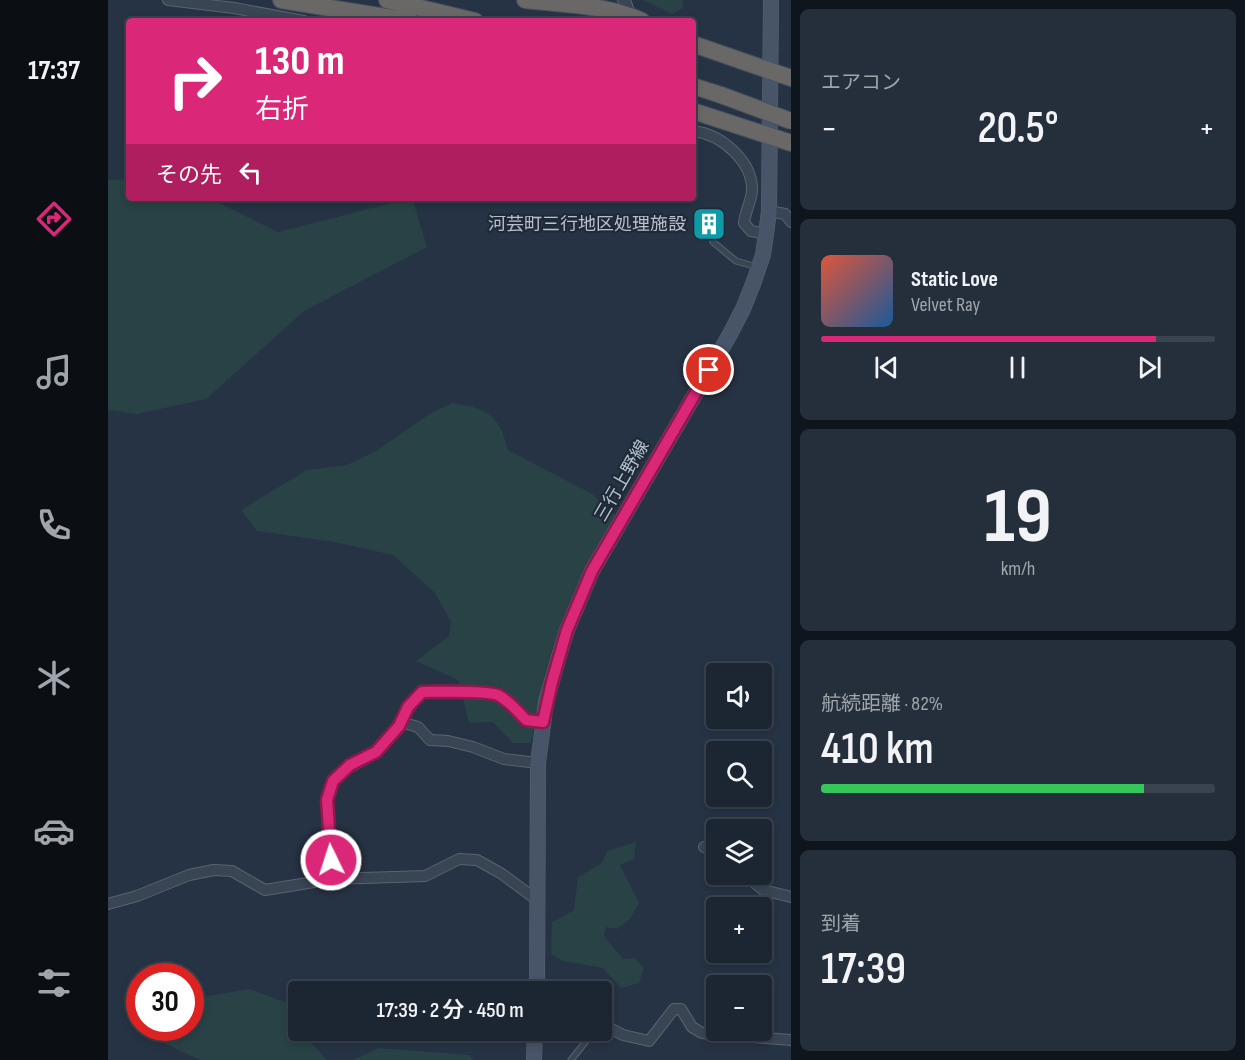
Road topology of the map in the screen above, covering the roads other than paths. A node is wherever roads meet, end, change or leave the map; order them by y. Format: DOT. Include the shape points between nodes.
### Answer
graph roads {
  1 [pos="168,0"];
  2 [pos="387,0"];
  3 [pos="525,0"];
  4 [pos="623,0"];
  5 [pos="771,0"];
  6 [pos="287,1"];
  7 [pos="288,18"];
  8 [pos="359,18"];
  9 [pos="392,18"];
  10 [pos="463,18"];
  11 [pos="637,18"];
  12 [pos="696,45"];
  13 [pos="772,72"];
  14 [pos="790,78"];
  15 [pos="696,87"];
  16 [pos="696,112"];
  17 [pos="790,121"];
  18 [pos="696,132"];
  19 [pos="771,136"];
  20 [pos="790,143"];
  21 [pos="769,211"];
  22 [pos="790,222"];
  23 [pos="766,234"];
  24 [pos="713,242"];
  25 [pos="758,267"];
  26 [pos="401,722"];
  27 [pos="543,722"];
  28 [pos="538,763"];
  29 [pos="332,879"];
  30 [pos="757,885"];
  31 [pos="790,897"];
  32 [pos="537,900"];
  33 [pos="108,904"];
  34 [pos="537,981"];
  35 [pos="612,1029"];
  36 [pos="790,1040"];
  37 [pos="535,1041"];
  38 [pos="587,1041"];
  39 [pos="534,1060"];
  40 [pos="571,1060"];
  1 -- 7 [label="street"];
  2 -- 10 [label="highway"];
  3 -- 11 [label="highway"];
  4 -- 11 [label="street"];
  5 -- 13 [label="main road, 三行上野線"];
  6 -- 8 [label="highway"];
  6 -- 9 [label="highway"];
  12 -- 13 [label="highway"];
  13 -- 14 [label="highway"];
  13 -- 19 [label="main road, 三行上野線"];
  15 -- 17 [label="highway, bridge"];
  16 -- 19 [label="highway"];
  18 -- 23 [label="street" via="717,138 736,153 752,184 744,223 752,231"];
  19 -- 20 [label="highway"];
  19 -- 21 [label="main road, 三行上野線"];
  21 -- 22 [label="street" via="785,214"];
  21 -- 23 [label="main road, 三行上野線"];
  23 -- 25 [label="main road, 三行上野線"];
  24 -- 25 [label="lane" via="736,261"];
  25 -- 27 [label="main road, 三行上野線" via="729,336 592,571 567,630"];
  26 -- 27 [label="street" via="422,692 448,691 496,695 526,720"];
  26 -- 28 [label="street" via="418,727 430,740 473,747 504,759"];
  26 -- 29 [label="street" via="376,752 350,765 333,781 327,800"];
  27 -- 28 [label="main road, 三行上野線"];
  28 -- 32 [label="main road, 三行上野線"];
  29 -- 32 [label="street" via="425,876 459,859 477,860"];
  29 -- 33 [label="street" via="265,890 232,871 214,870"];
  30 -- 31 [label="street"];
  32 -- 34 [label="main road, 三行上野線"];
  35 -- 36 [label="street" via="649,1041 678,1008 692,1027 702,1033"];
  37 -- 39 [label="main road"];
  38 -- 40 [label="lane"];
}
